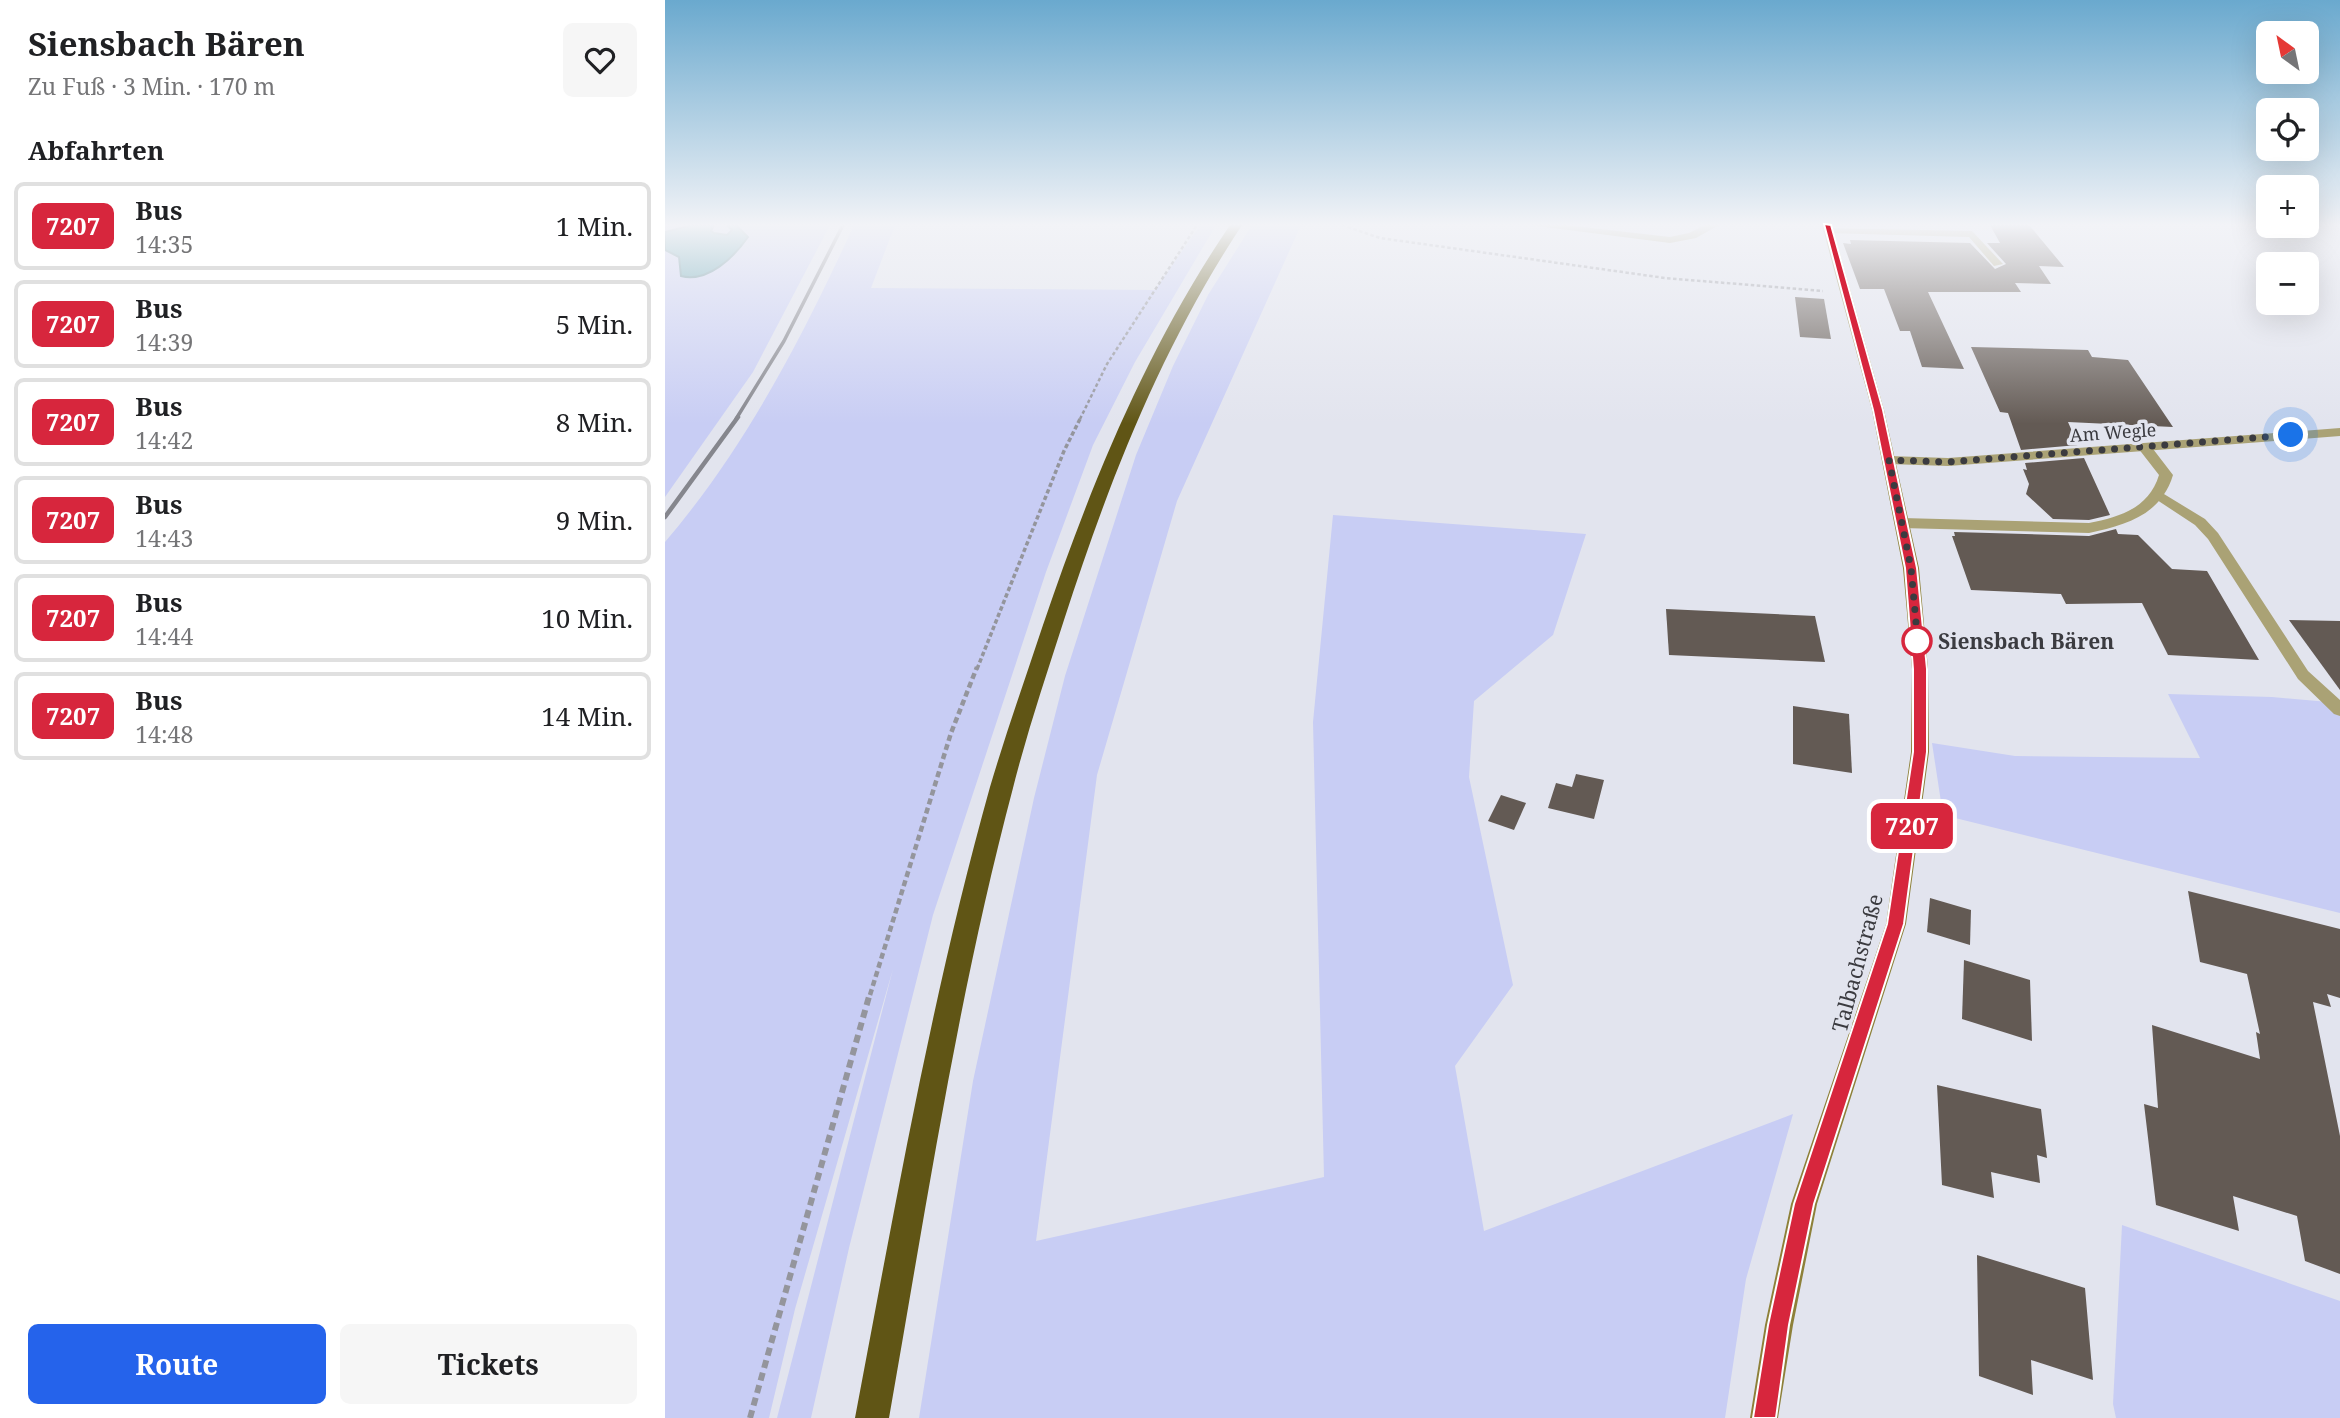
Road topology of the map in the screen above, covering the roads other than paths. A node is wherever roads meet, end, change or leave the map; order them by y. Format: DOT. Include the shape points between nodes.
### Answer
graph roads {
  1 [pos="1197,291"];
  2 [pos="1845,291"];
  3 [pos="2340,432"];
  4 [pos="2145,448"];
  5 [pos="1889,460"];
  6 [pos="2159,495"];
  7 [pos="1902,523"];
  8 [pos="2340,710"];
  9 [pos="871,1418"];
  10 [pos="1764,1418"];
  1 -- 9 [label="highway" via="1154,363 1079,548 996,809 959,965"];
  2 -- 5 [label="street, Talbachstraße"];
  3 -- 4 [label="lane, Am Wegle"];
  4 -- 5 [label="lane, Am Wegle" via="1948,462"];
  4 -- 6 [label="street" via="2166,475"];
  5 -- 7 [label="street, Talbachstraße"];
  6 -- 7 [label="street" via="2137,513 2089,528"];
  6 -- 8 [label="lane" via="2213,536 2303,675"];
  7 -- 10 [label="street, Talbachstraße" via="1920,669 1920,752 1912,826 1896,924 1804,1204"];
}
